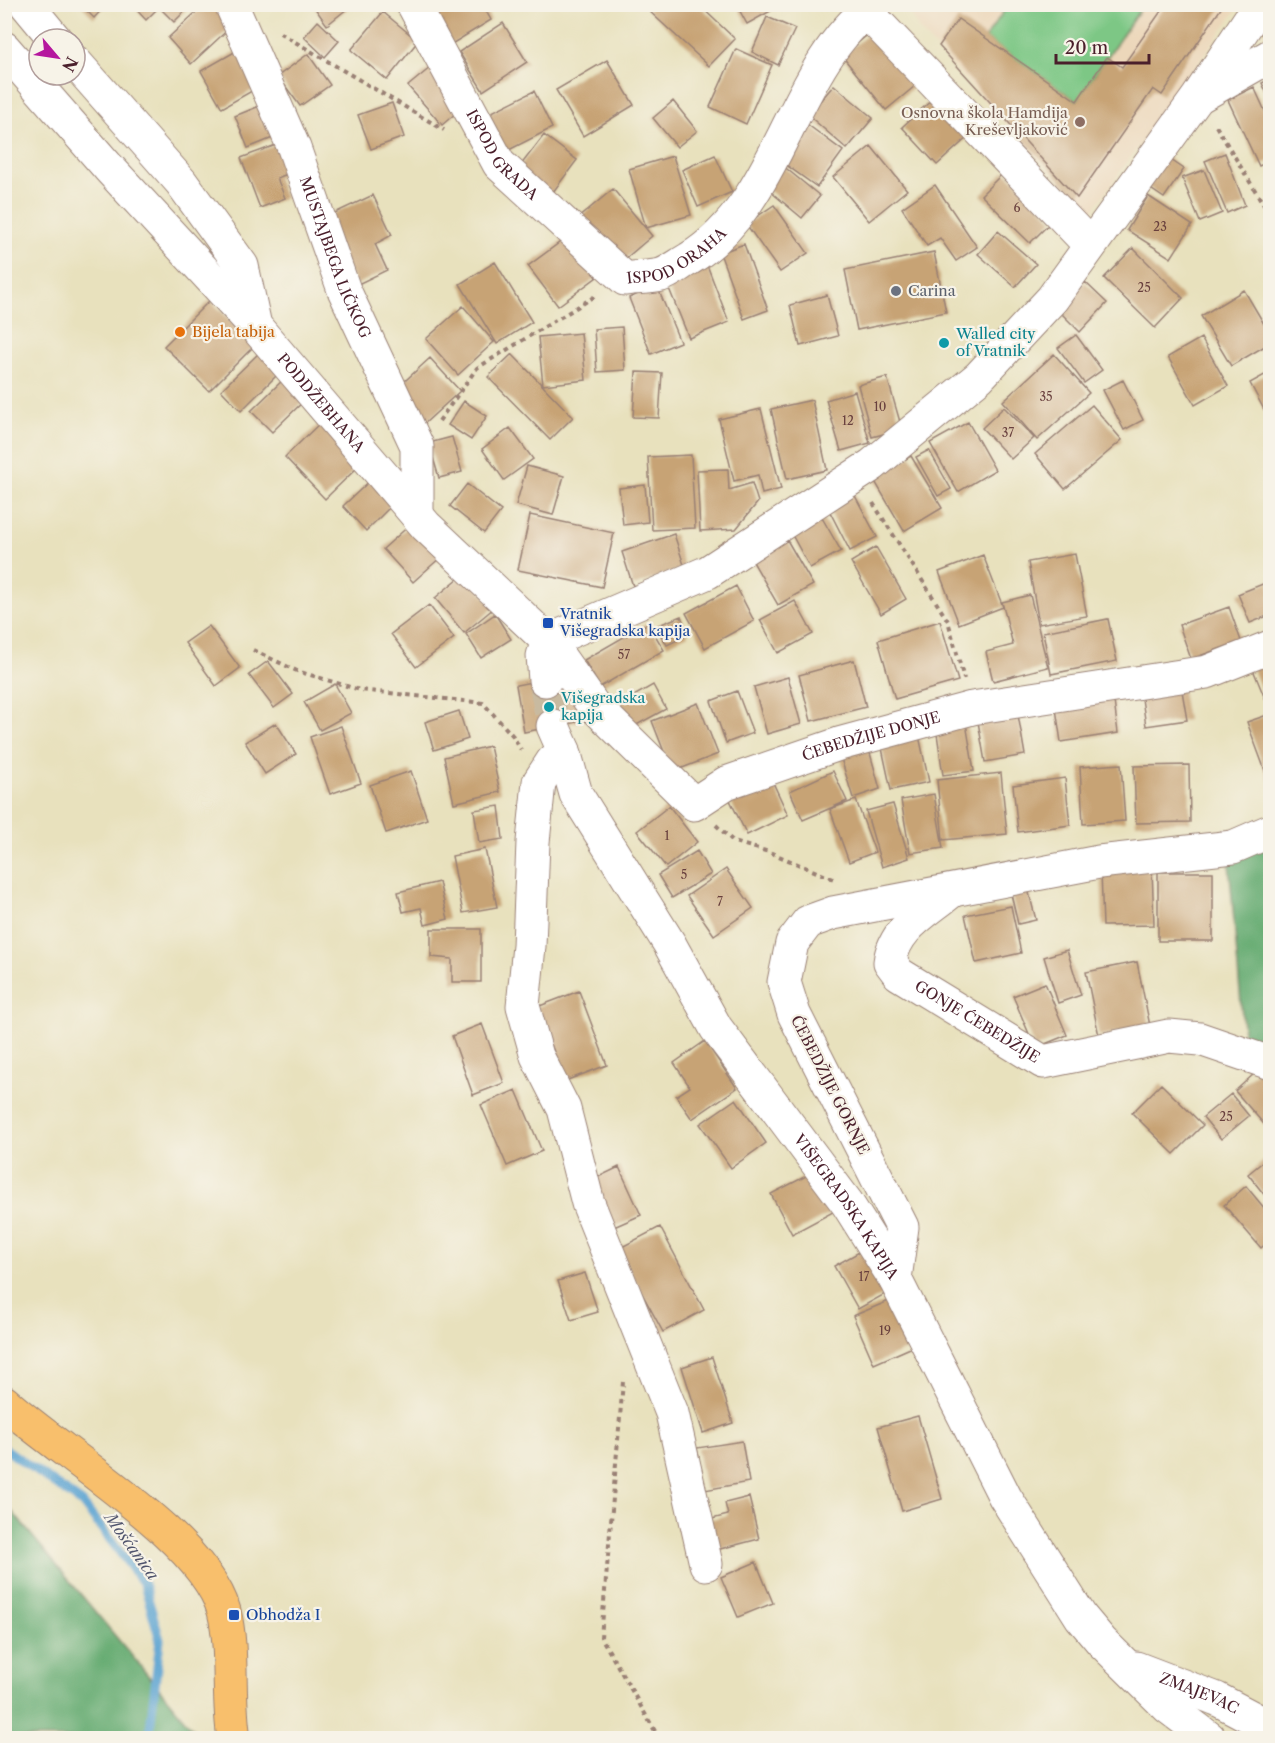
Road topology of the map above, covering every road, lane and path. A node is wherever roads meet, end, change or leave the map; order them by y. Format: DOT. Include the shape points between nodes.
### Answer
graph roads {
  1 [pos="26,4"];
  2 [pos="231,4"];
  3 [pos="413,4"];
  4 [pos="1260,4"];
  5 [pos="866,7"];
  6 [pos="45,27"];
  7 [pos="275,31"];
  8 [pos="4,48"];
  9 [pos="1270,56"];
  10 [pos="87,76"];
  11 [pos="1198,97"];
  12 [pos="449,134"];
  13 [pos="1270,215"];
  14 [pos="1090,245"];
  15 [pos="625,279"];
  16 [pos="255,326"];
  17 [pos="433,430"];
  18 [pos="855,477"];
  19 [pos="417,513"];
  20 [pos="548,641"];
  21 [pos="1270,647"];
  22 [pos="253,650"];
  23 [pos="545,680"];
  24 [pos="972,708"];
  25 [pos="539,782"];
  26 [pos="694,804"];
  27 [pos="1270,831"];
  28 [pos="951,892"];
  29 [pos="874,905"];
  30 [pos="1270,1063"];
  31 [pos="895,1279"];
  32 [pos="624,1370"];
  33 [pos="4,1402"];
  34 [pos="706,1564"];
  35 [pos="1126,1664"];
  36 [pos="1270,1727"];
  37 [pos="234,1738"];
  38 [pos="659,1738"];
  39 [pos="1209,1738"];
  1 -- 6 [label="street"];
  2 -- 19 [label="street, MUSTAJBEGA LIČKOG" via="294,148 344,290 417,446"];
  3 -- 15 [label="street, ISPOD GRADA" via="499,164"];
  4 -- 11 [label="street"];
  5 -- 14 [label="street"];
  5 -- 15 [label="street, ISPOD ORAHA" via="826,57 757,188 711,246 663,275"];
  7 -- 12 [label="path"];
  8 -- 16 [label="street, PODDŽEBHANA"];
  9 -- 11 [label="street"];
  10 -- 16 [label="street" via="181,182 242,266"];
  11 -- 13 [label="path"];
  11 -- 14 [label="street"];
  14 -- 18 [label="street" via="1052,299 979,376"];
  15 -- 17 [label="path, ISPOD ORAHA" via="477,368"];
  16 -- 19 [label="street, PODDŽEBHANA"];
  18 -- 20 [label="street" via="708,572"];
  18 -- 24 [label="path" via="948,621"];
  19 -- 20 [label="street, PODDŽEBHANA" via="426,526"];
  20 -- 23 [label="street" via="543,656"];
  20 -- 26 [label="street" via="593,705"];
  21 -- 24 [label="street, ĆEBEDŽIJE DONJE" via="1207,672"];
  22 -- 25 [label="path" via="297,671 360,690 483,703 513,736"];
  24 -- 26 [label="street, ĆEBEDŽIJE DONJE" via="819,751 726,783"];
  25 -- 31 [label="street, VIŠEGRADSKA KAPIJA" via="552,762 559,739 576,794 669,943 716,1028 847,1203"];
  25 -- 34 [label="street" via="523,1006 537,1056 564,1109 588,1203 672,1413"];
  26 -- 29 [label="path" via="734,842 829,875"];
  27 -- 28 [label="street, ĆEBEDŽIJE GORNJE" via="1233,847 1099,862"];
  28 -- 29 [label="street, ĆEBEDŽIJE GORNJE"];
  28 -- 30 [label="street, GONJE ĆEBEDŽIJE" via="902,932 892,945 890,962 899,974 1043,1062 1169,1036 1200,1040"];
  29 -- 31 [label="street, ĆEBEDŽIJE GORNJE" via="808,922 792,944 784,982 794,1014 902,1227"];
  31 -- 35 [label="street, VIŠEGRADSKA KAPIJA" via="1005,1497 1081,1617"];
  32 -- 38 [label="path" via="602,1637"];
  33 -- 37 [label="main road" via="165,1529 206,1576 224,1611"];
  35 -- 36 [label="street, ZMAJEVAC" via="1217,1700"];
  35 -- 39 [label="street, VIŠEGRADSKA KAPIJA" via="1168,1707"];
}
